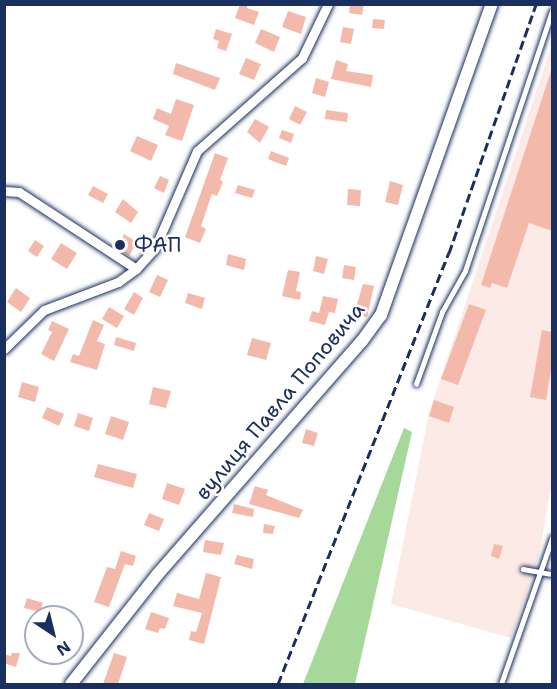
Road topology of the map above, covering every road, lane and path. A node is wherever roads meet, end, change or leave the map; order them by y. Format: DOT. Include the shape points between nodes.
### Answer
graph roads {
  1 [pos="328,4"];
  2 [pos="492,4"];
  3 [pos="552,11"];
  4 [pos="4,191"];
  5 [pos="136,269"];
  6 [pos="4,349"];
  7 [pos="416,384"];
  8 [pos="552,538"];
  9 [pos="523,569"];
  10 [pos="541,572"];
  11 [pos="552,574"];
  12 [pos="70,684"];
  13 [pos="501,684"];
  1 -- 5 [label="street" via="302,58 197,151 155,248"];
  2 -- 12 [label="street, вулиця Павла Поповича" via="381,315 157,575"];
  3 -- 7 [label="lane" via="465,271 442,312"];
  4 -- 5 [label="street" via="19,192"];
  5 -- 6 [label="street" via="118,282 44,310"];
  8 -- 10 [label="lane"];
  9 -- 10 [label="lane"];
  10 -- 11 [label="lane"];
  10 -- 13 [label="lane"];
}
